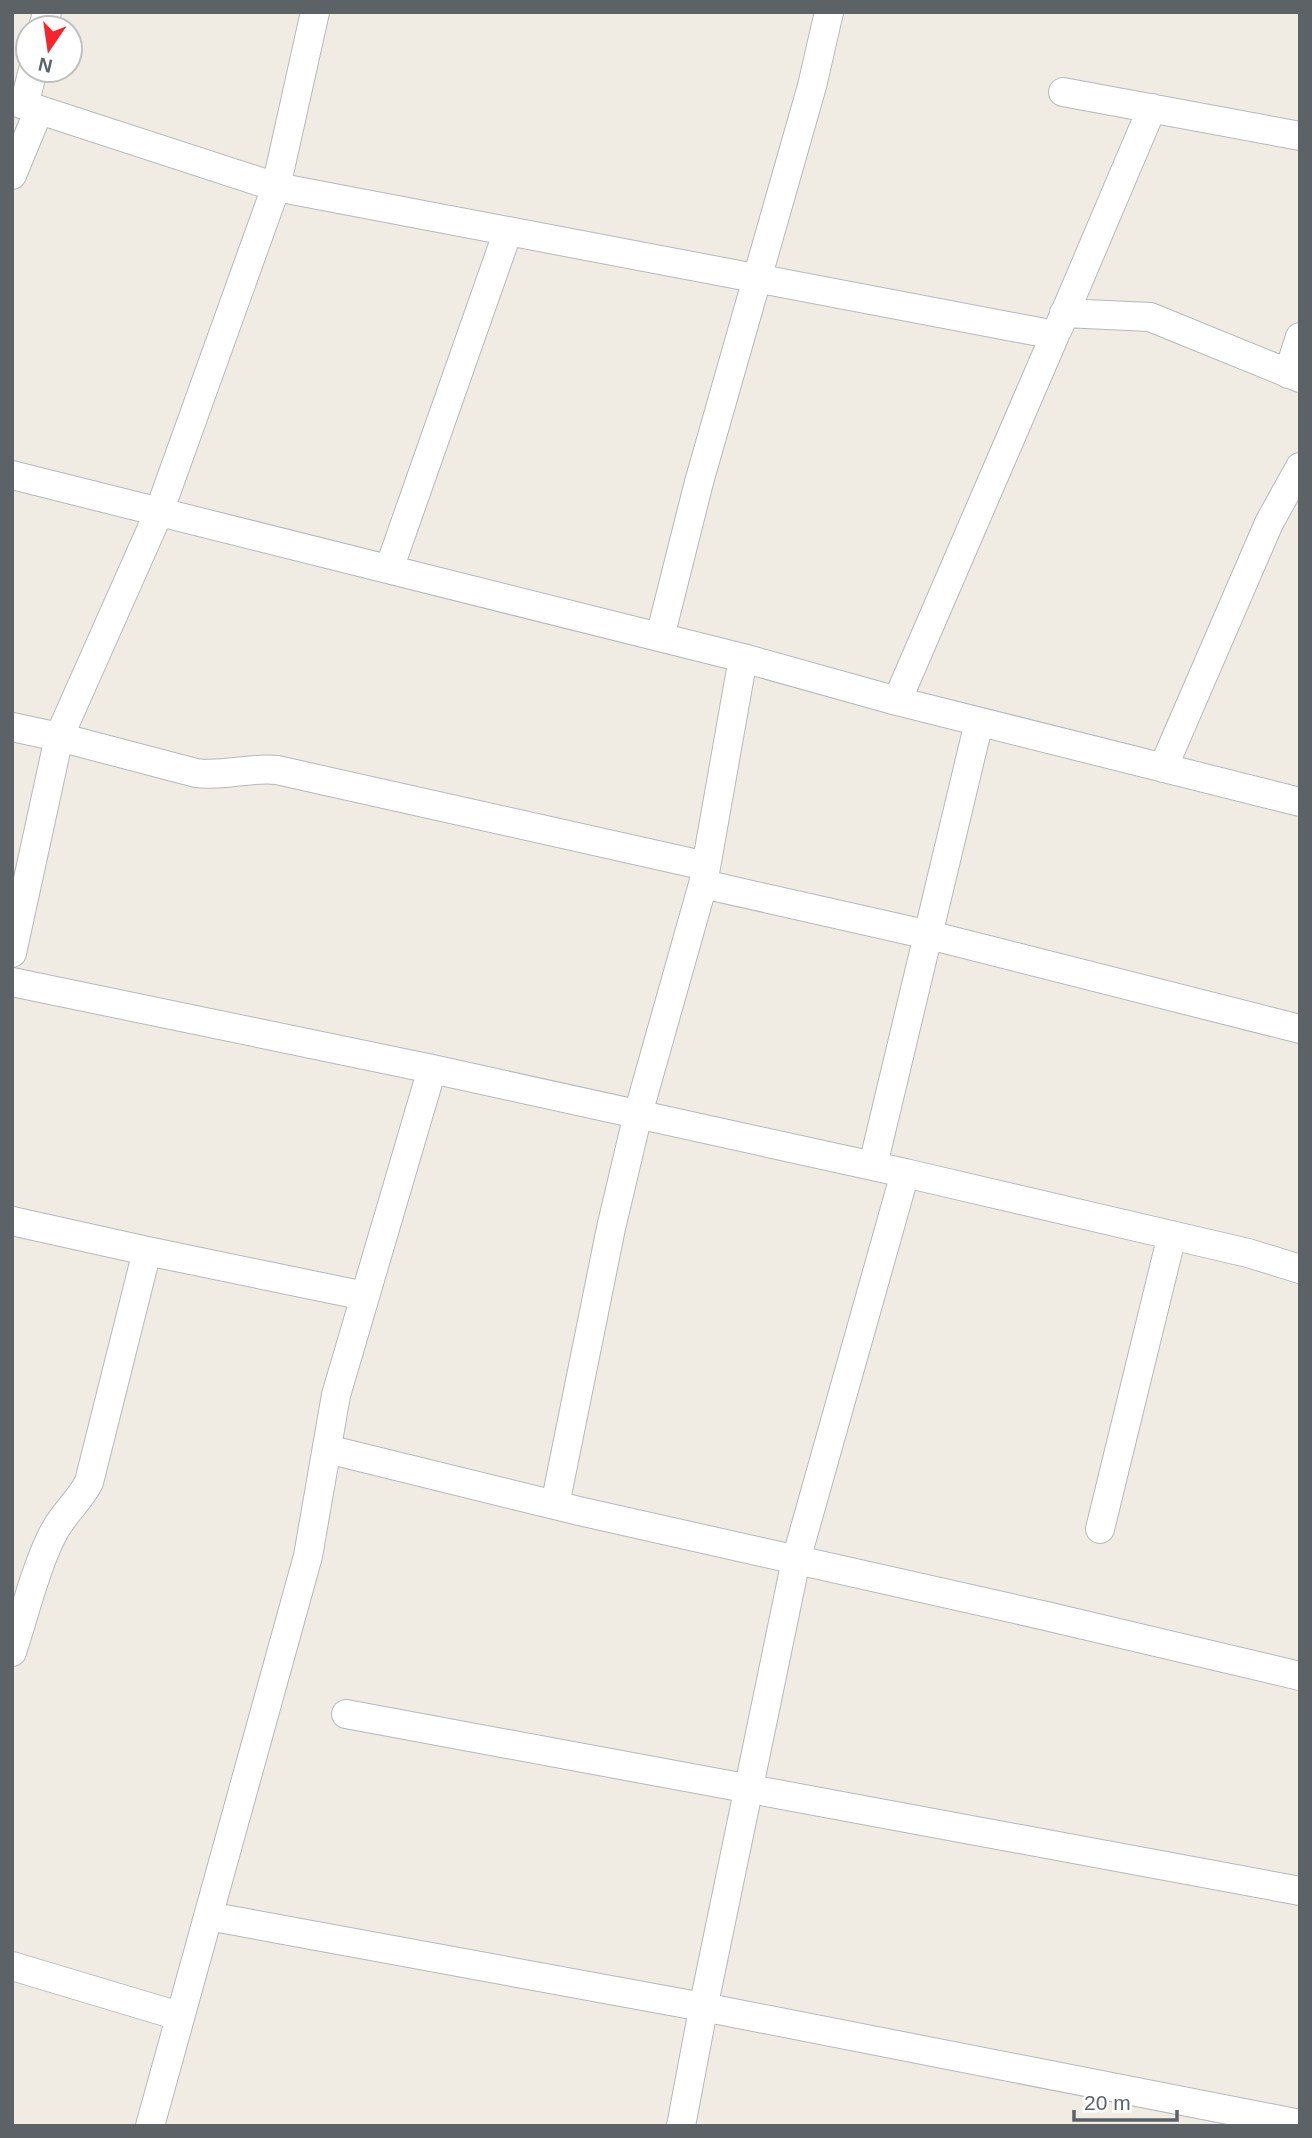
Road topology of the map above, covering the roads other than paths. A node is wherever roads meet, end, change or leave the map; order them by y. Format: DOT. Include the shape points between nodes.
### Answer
graph roads {
  1 [pos="315,12"];
  2 [pos="829,12"];
  3 [pos="30,84"];
  4 [pos="1063,92"];
  5 [pos="25,105"];
  6 [pos="1152,108"];
  7 [pos="1300,136"];
  8 [pos="12,175"];
  9 [pos="275,187"];
  10 [pos="508,231"];
  11 [pos="756,277"];
  12 [pos="1060,324"];
  13 [pos="1300,337"];
  14 [pos="1294,376"];
  15 [pos="1300,467"];
  16 [pos="12,475"];
  17 [pos="159,512"];
  18 [pos="389,569"];
  19 [pos="660,636"];
  20 [pos="743,657"];
  21 [pos="897,701"];
  22 [pos="979,722"];
  23 [pos="12,727"];
  24 [pos="59,737"];
  25 [pos="1164,768"];
  26 [pos="1300,802"];
  27 [pos="705,875"];
  28 [pos="929,935"];
  29 [pos="12,953"];
  30 [pos="12,982"];
  31 [pos="1300,1029"];
  32 [pos="432,1069"];
  33 [pos="638,1114"];
  34 [pos="873,1165"];
  35 [pos="905,1173"];
  36 [pos="12,1220"];
  37 [pos="1172,1235"];
  38 [pos="146,1251"];
  39 [pos="1300,1269"];
  40 [pos="365,1296"];
  41 [pos="327,1448"];
  42 [pos="555,1505"];
  43 [pos="1100,1529"];
  44 [pos="796,1560"];
  45 [pos="13,1650"];
  46 [pos="1300,1676"];
  47 [pos="346,1714"];
  48 [pos="748,1789"];
  49 [pos="1300,1891"];
  50 [pos="208,1916"];
  51 [pos="12,1966"];
  52 [pos="703,2007"];
  53 [pos="179,2016"];
  54 [pos="1300,2124"];
  55 [pos="150,2126"];
  56 [pos="681,2126"];
  1 -- 9 [label="street"];
  2 -- 11 [label="street"];
  3 -- 5 [label="street"];
  4 -- 6 [label="street"];
  5 -- 8 [label="street"];
  5 -- 9 [label="street"];
  6 -- 7 [label="street"];
  6 -- 12 [label="street"];
  9 -- 10 [label="street"];
  9 -- 17 [label="street"];
  10 -- 11 [label="street"];
  10 -- 18 [label="street"];
  11 -- 12 [label="street"];
  11 -- 19 [label="street"];
  12 -- 14 [label="street" via="1150,317"];
  12 -- 21 [label="street"];
  13 -- 14 [label="street"];
  15 -- 25 [label="street" via="1269,523"];
  16 -- 17 [label="street"];
  17 -- 18 [label="street"];
  17 -- 24 [label="street"];
  18 -- 19 [label="street"];
  19 -- 20 [label="street"];
  20 -- 21 [label="street"];
  20 -- 27 [label="street"];
  21 -- 22 [label="street"];
  22 -- 25 [label="street"];
  22 -- 28 [label="street"];
  23 -- 24 [label="street"];
  24 -- 27 [label="street" via="196,773 277,770"];
  24 -- 29 [label="street"];
  25 -- 26 [label="street"];
  27 -- 28 [label="street"];
  27 -- 33 [label="street"];
  28 -- 31 [label="street"];
  28 -- 34 [label="street"];
  30 -- 32 [label="street"];
  32 -- 33 [label="street"];
  32 -- 40 [label="street"];
  33 -- 34 [label="street"];
  33 -- 42 [label="street"];
  34 -- 35 [label="street"];
  35 -- 37 [label="street"];
  35 -- 44 [label="street"];
  36 -- 38 [label="street"];
  37 -- 39 [label="street"];
  37 -- 43 [label="street"];
  38 -- 40 [label="street"];
  38 -- 45 [label="street" via="89,1482 47,1547"];
  40 -- 41 [label="street" via="336,1395"];
  41 -- 42 [label="street"];
  41 -- 50 [label="street" via="308,1556"];
  42 -- 44 [label="street"];
  44 -- 46 [label="street"];
  44 -- 48 [label="street"];
  47 -- 48 [label="street"];
  48 -- 49 [label="street"];
  48 -- 52 [label="street"];
  50 -- 52 [label="street"];
  50 -- 53 [label="street"];
  51 -- 53 [label="street"];
  52 -- 54 [label="street"];
  52 -- 56 [label="street"];
  53 -- 55 [label="street"];
}
